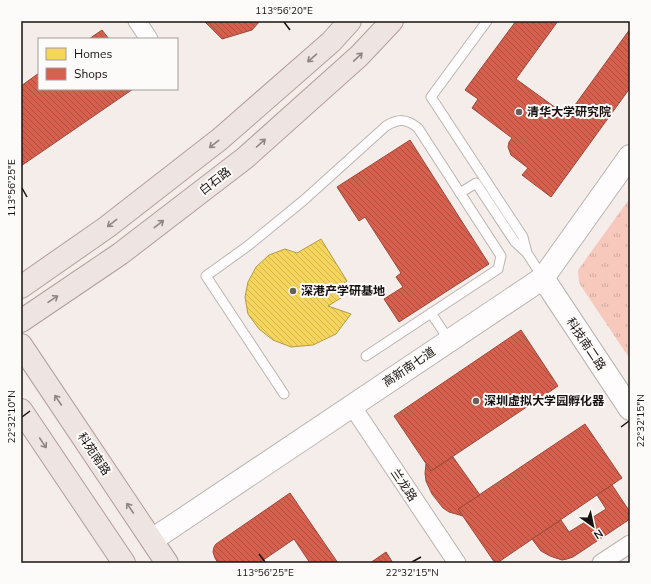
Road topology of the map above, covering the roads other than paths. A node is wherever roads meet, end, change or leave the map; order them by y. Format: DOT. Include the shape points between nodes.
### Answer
graph roads {
  1 [pos="137,21"];
  2 [pos="350,21"];
  3 [pos="392,21"];
  4 [pos="486,21"];
  5 [pos="148,38"];
  6 [pos="630,156"];
  7 [pos="460,193"];
  8 [pos="527,253"];
  9 [pos="543,278"];
  10 [pos="21,287"];
  11 [pos="431,313"];
  12 [pos="21,321"];
  13 [pos="449,340"];
  14 [pos="21,345"];
  15 [pos="366,356"];
  16 [pos="284,394"];
  17 [pos="352,406"];
  18 [pos="630,409"];
  19 [pos="21,410"];
  20 [pos="152,540"];
  21 [pos="630,544"];
  22 [pos="121,562"];
  23 [pos="167,563"];
  24 [pos="457,563"];
  25 [pos="602,563"];
  1 -- 5 [label="street"];
  2 -- 10 [label="main road, one-way" via="331,42 220,139 107,227"];
  12 -- 3 [label="main road, 白石路, one-way" via="120,254 245,158 359,56"];
  4 -- 8 [label="lane" via="431,97 522,238"];
  6 -- 9 [label="street, 高新南七道"];
  7 -- 8 [label="lane" via="476,183 515,242"];
  7 -- 11 [label="lane" via="501,256 498,269"];
  7 -- 16 [label="lane" via="418,128 408,121 393,122 304,200 206,276"];
  8 -- 9 [label="lane"];
  9 -- 13 [label="street, 高新南七道"];
  9 -- 18 [label="street, 科技南二路"];
  11 -- 13 [label="lane"];
  11 -- 15 [label="lane"];
  13 -- 17 [label="street, 高新南七道"];
  20 -- 14 [label="main road, 科苑南路, one-way"];
  17 -- 20 [label="street, 高新南七道"];
  17 -- 24 [label="street, 兰龙路"];
  19 -- 22 [label="main road, one-way"];
  20 -- 23 [label="main road, 科苑南路"];
  21 -- 25 [label="street"];
}
